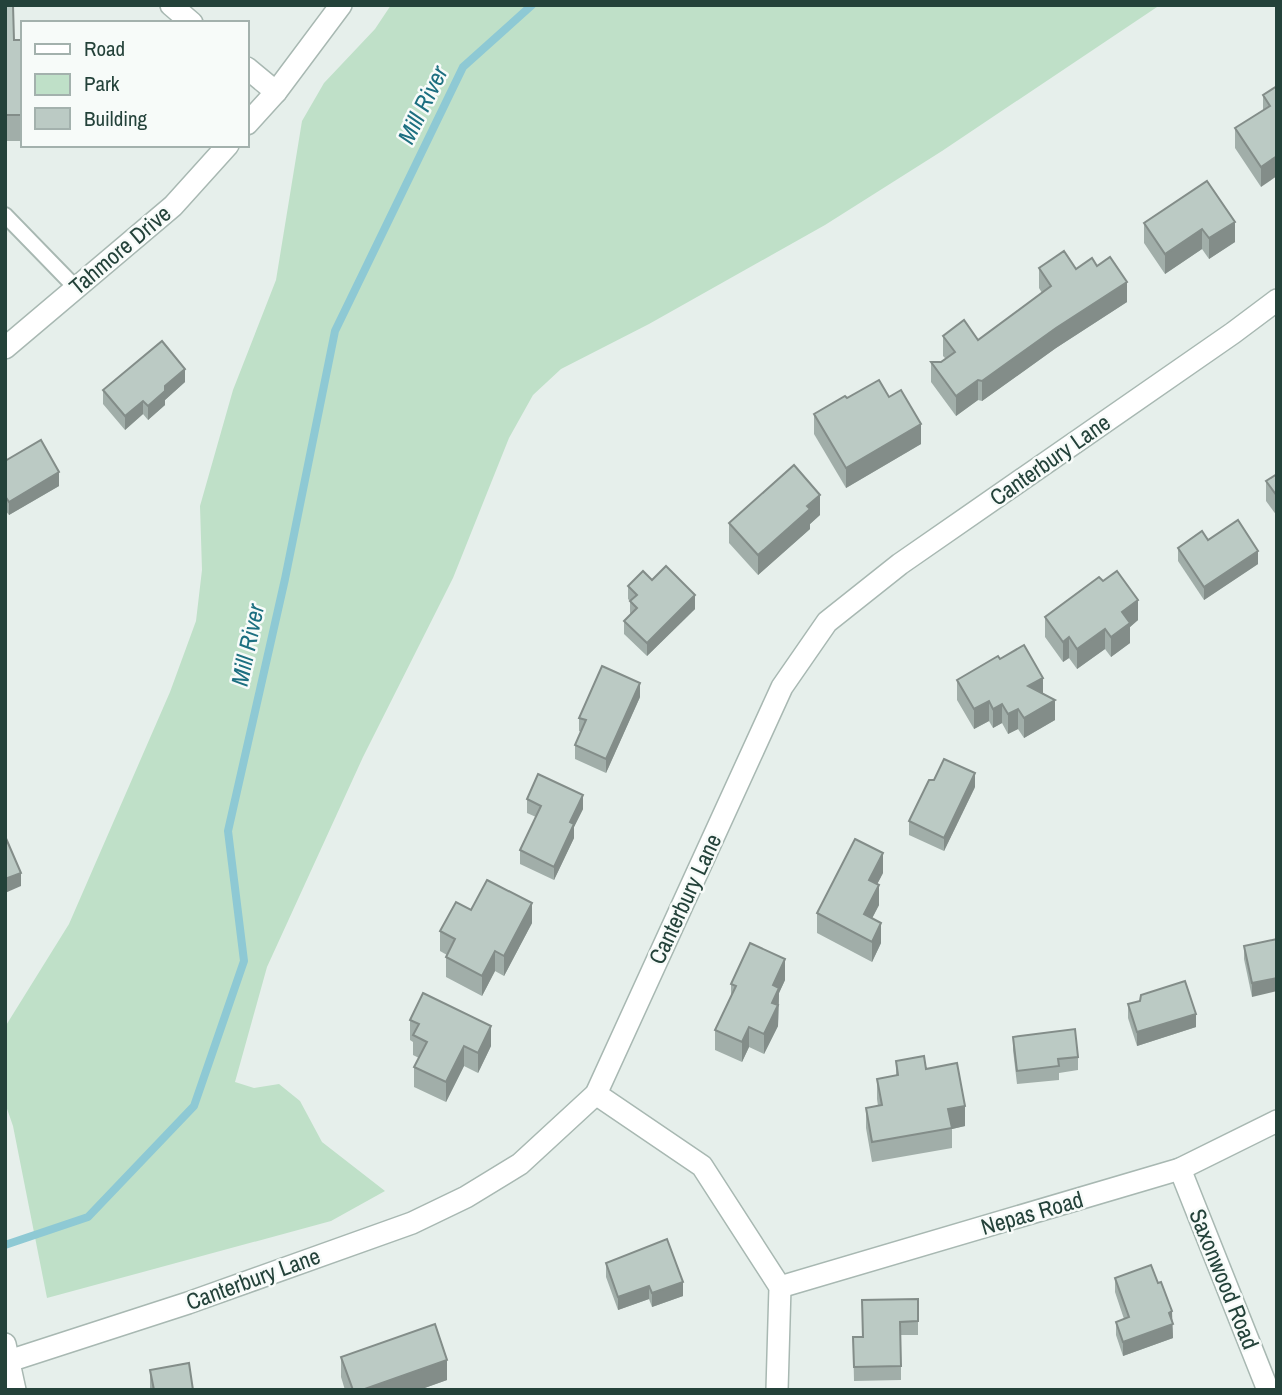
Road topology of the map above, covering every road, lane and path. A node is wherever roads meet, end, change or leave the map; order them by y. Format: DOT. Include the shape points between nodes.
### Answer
graph roads {
  1 [pos="171,5"];
  2 [pos="341,5"];
  3 [pos="190,21"];
  4 [pos="248,69"];
  5 [pos="276,92"];
  6 [pos="248,123"];
  7 [pos="226,147"];
  8 [pos="5,215"];
  9 [pos="76,288"];
  10 [pos="1277,300"];
  11 [pos="5,348"];
  12 [pos="596,1094"];
  13 [pos="1277,1121"];
  14 [pos="1180,1169"];
  15 [pos="780,1287"];
  16 [pos="7,1353"];
  17 [pos="15,1390"];
  18 [pos="777,1390"];
  19 [pos="1268,1390"];
  1 -- 3 [label="street"];
  2 -- 5 [label="street"];
  4 -- 5 [label="street"];
  5 -- 6 [label="street"];
  7 -- 9 [label="street, Tahmore Drive" via="173,206"];
  8 -- 9 [label="lane"];
  9 -- 11 [label="street, Tahmore Drive"];
  10 -- 12 [label="street, Canterbury Lane" via="900,564 827,622 782,687"];
  12 -- 15 [label="street" via="702,1166"];
  12 -- 16 [label="street, Canterbury Lane" via="520,1164 412,1223 188,1303"];
  13 -- 14 [label="street, Nepas Road"];
  14 -- 15 [label="street, Nepas Road"];
  14 -- 19 [label="street, Saxonwood Road"];
  15 -- 18 [label="street"];
  16 -- 17 [label="street"];
}
